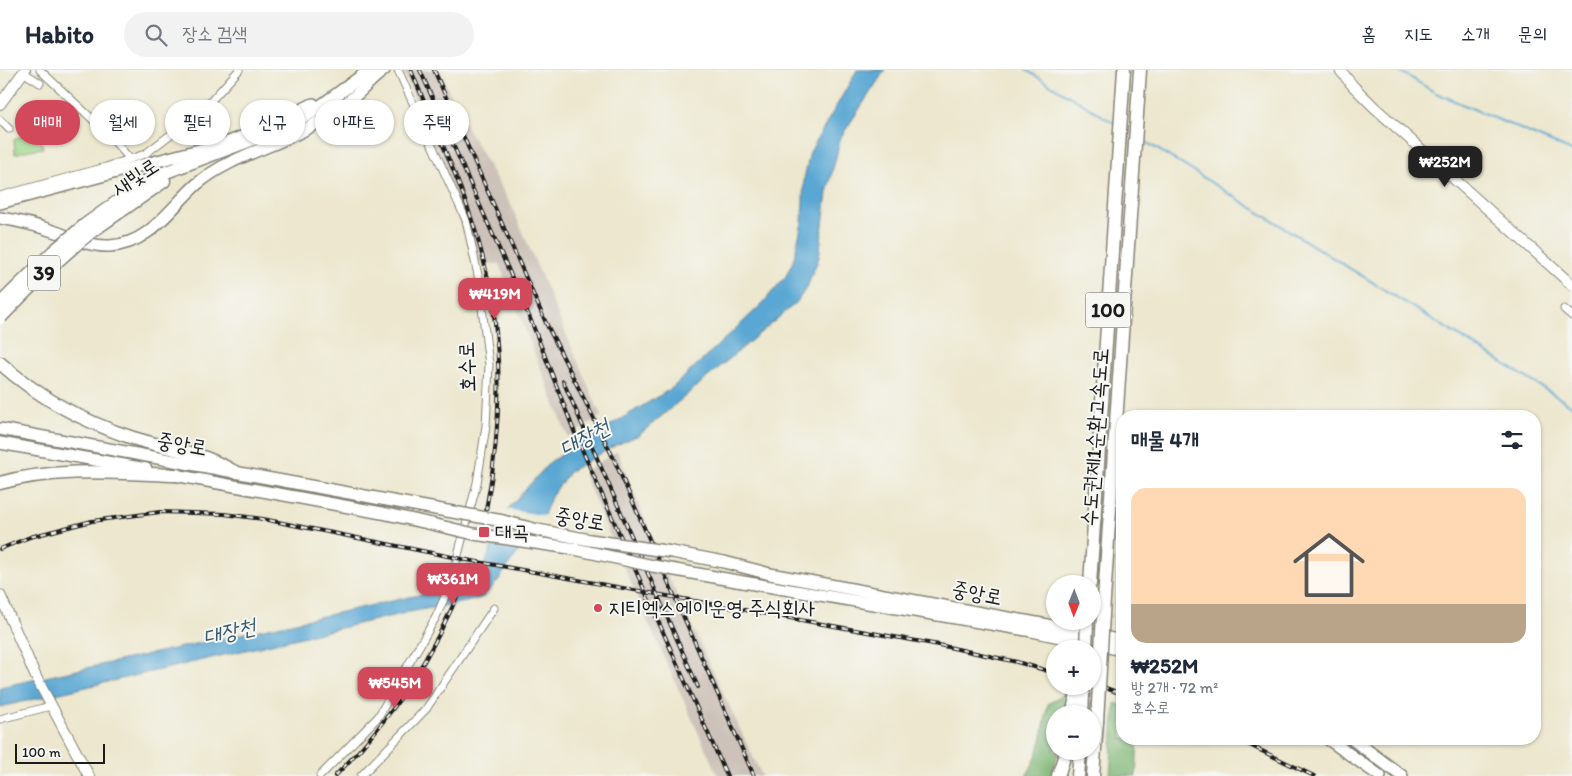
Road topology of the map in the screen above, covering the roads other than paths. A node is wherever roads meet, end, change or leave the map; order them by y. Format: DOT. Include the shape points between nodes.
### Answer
graph roads {
  1 [pos="40,70"];
  2 [pos="240,70"];
  3 [pos="385,70"];
  4 [pos="398,70"];
  5 [pos="1124,70"];
  6 [pos="1140,70"];
  7 [pos="1340,70"];
  8 [pos="24,71"];
  9 [pos="370,73"];
  10 [pos="40,83"];
  11 [pos="0,104"];
  12 [pos="0,120"];
  13 [pos="9,128"];
  14 [pos="130,159"];
  15 [pos="0,196"];
  16 [pos="0,203"];
  17 [pos="0,218"];
  18 [pos="88,228"];
  19 [pos="1572,285"];
  20 [pos="0,304"];
  21 [pos="1564,309"];
  22 [pos="1572,316"];
  23 [pos="0,318"];
  24 [pos="0,363"];
  25 [pos="1117,410"];
  26 [pos="1116,427"];
  27 [pos="4,428"];
  28 [pos="0,442"];
  29 [pos="235,472"];
  30 [pos="177,475"];
  31 [pos="0,483"];
  32 [pos="1091,575"];
  33 [pos="0,595"];
  34 [pos="494,608"];
  35 [pos="1116,640"];
  36 [pos="1116,649"];
  37 [pos="50,704"];
  38 [pos="0,719"];
  39 [pos="1336,745"];
  40 [pos="1360,745"];
  41 [pos="1063,760"];
  42 [pos="1079,760"];
  43 [pos="89,776"];
  44 [pos="320,776"];
  45 [pos="361,776"];
  46 [pos="1058,776"];
  47 [pos="1078,776"];
  48 [pos="1093,776"];
  49 [pos="1380,776"];
  50 [pos="1402,776"];
  1 -- 14 [label="street"];
  2 -- 14 [label="street" via="196,116 145,154"];
  3 -- 9 [label="main road, 39"];
  4 -- 44 [label="street, 호수로" via="466,220 478,275 489,365 486,426 477,483 450,584 436,617 378,717"];
  5 -- 32 [label="highway, 수도권제1순환고속도로 / 100"];
  6 -- 25 [label="highway, 수도권제1순환고속도로 / 100, bridge"];
  7 -- 19 [label="main road" via="1374,107"];
  8 -- 10 [label="street"];
  8 -- 11 [label="main road"];
  9 -- 16 [label="main road" via="305,109 229,142"];
  9 -- 17 [label="main road" via="351,100 284,141 219,168 198,184 150,232 130,241 94,246 20,221"];
  9 -- 18 [label="highway, 새빛로 / 39" via="285,127 145,182"];
  12 -- 13 [label="street"];
  14 -- 15 [label="street"];
  18 -- 20 [label="highway, 새빛로 / 39, bridge" via="47,257"];
  18 -- 23 [label="highway, 새빛로 / 39, bridge"];
  21 -- 22 [label="street"];
  24 -- 29 [label="highway" via="46,398 99,426 199,456"];
  26 -- 48 [label="highway, 수도권제1순환고속도로 / 100, bridge"];
  27 -- 29 [label="main road, 중앙로"];
  28 -- 30 [label="main road, 중앙로"];
  29 -- 35 [label="main road, 중앙로, bridge" via="590,540 672,552 770,574"];
  30 -- 31 [label="highway" via="49,473"];
  30 -- 36 [label="main road, 중앙로, bridge" via="382,513 474,534 563,547"];
  33 -- 37 [label="main road"];
  34 -- 45 [label="street" via="426,709"];
  37 -- 38 [label="street"];
  37 -- 43 [label="main road"];
  39 -- 49 [label="main road"];
  40 -- 50 [label="main road"];
  41 -- 46 [label="highway"];
  42 -- 47 [label="highway"];
}
